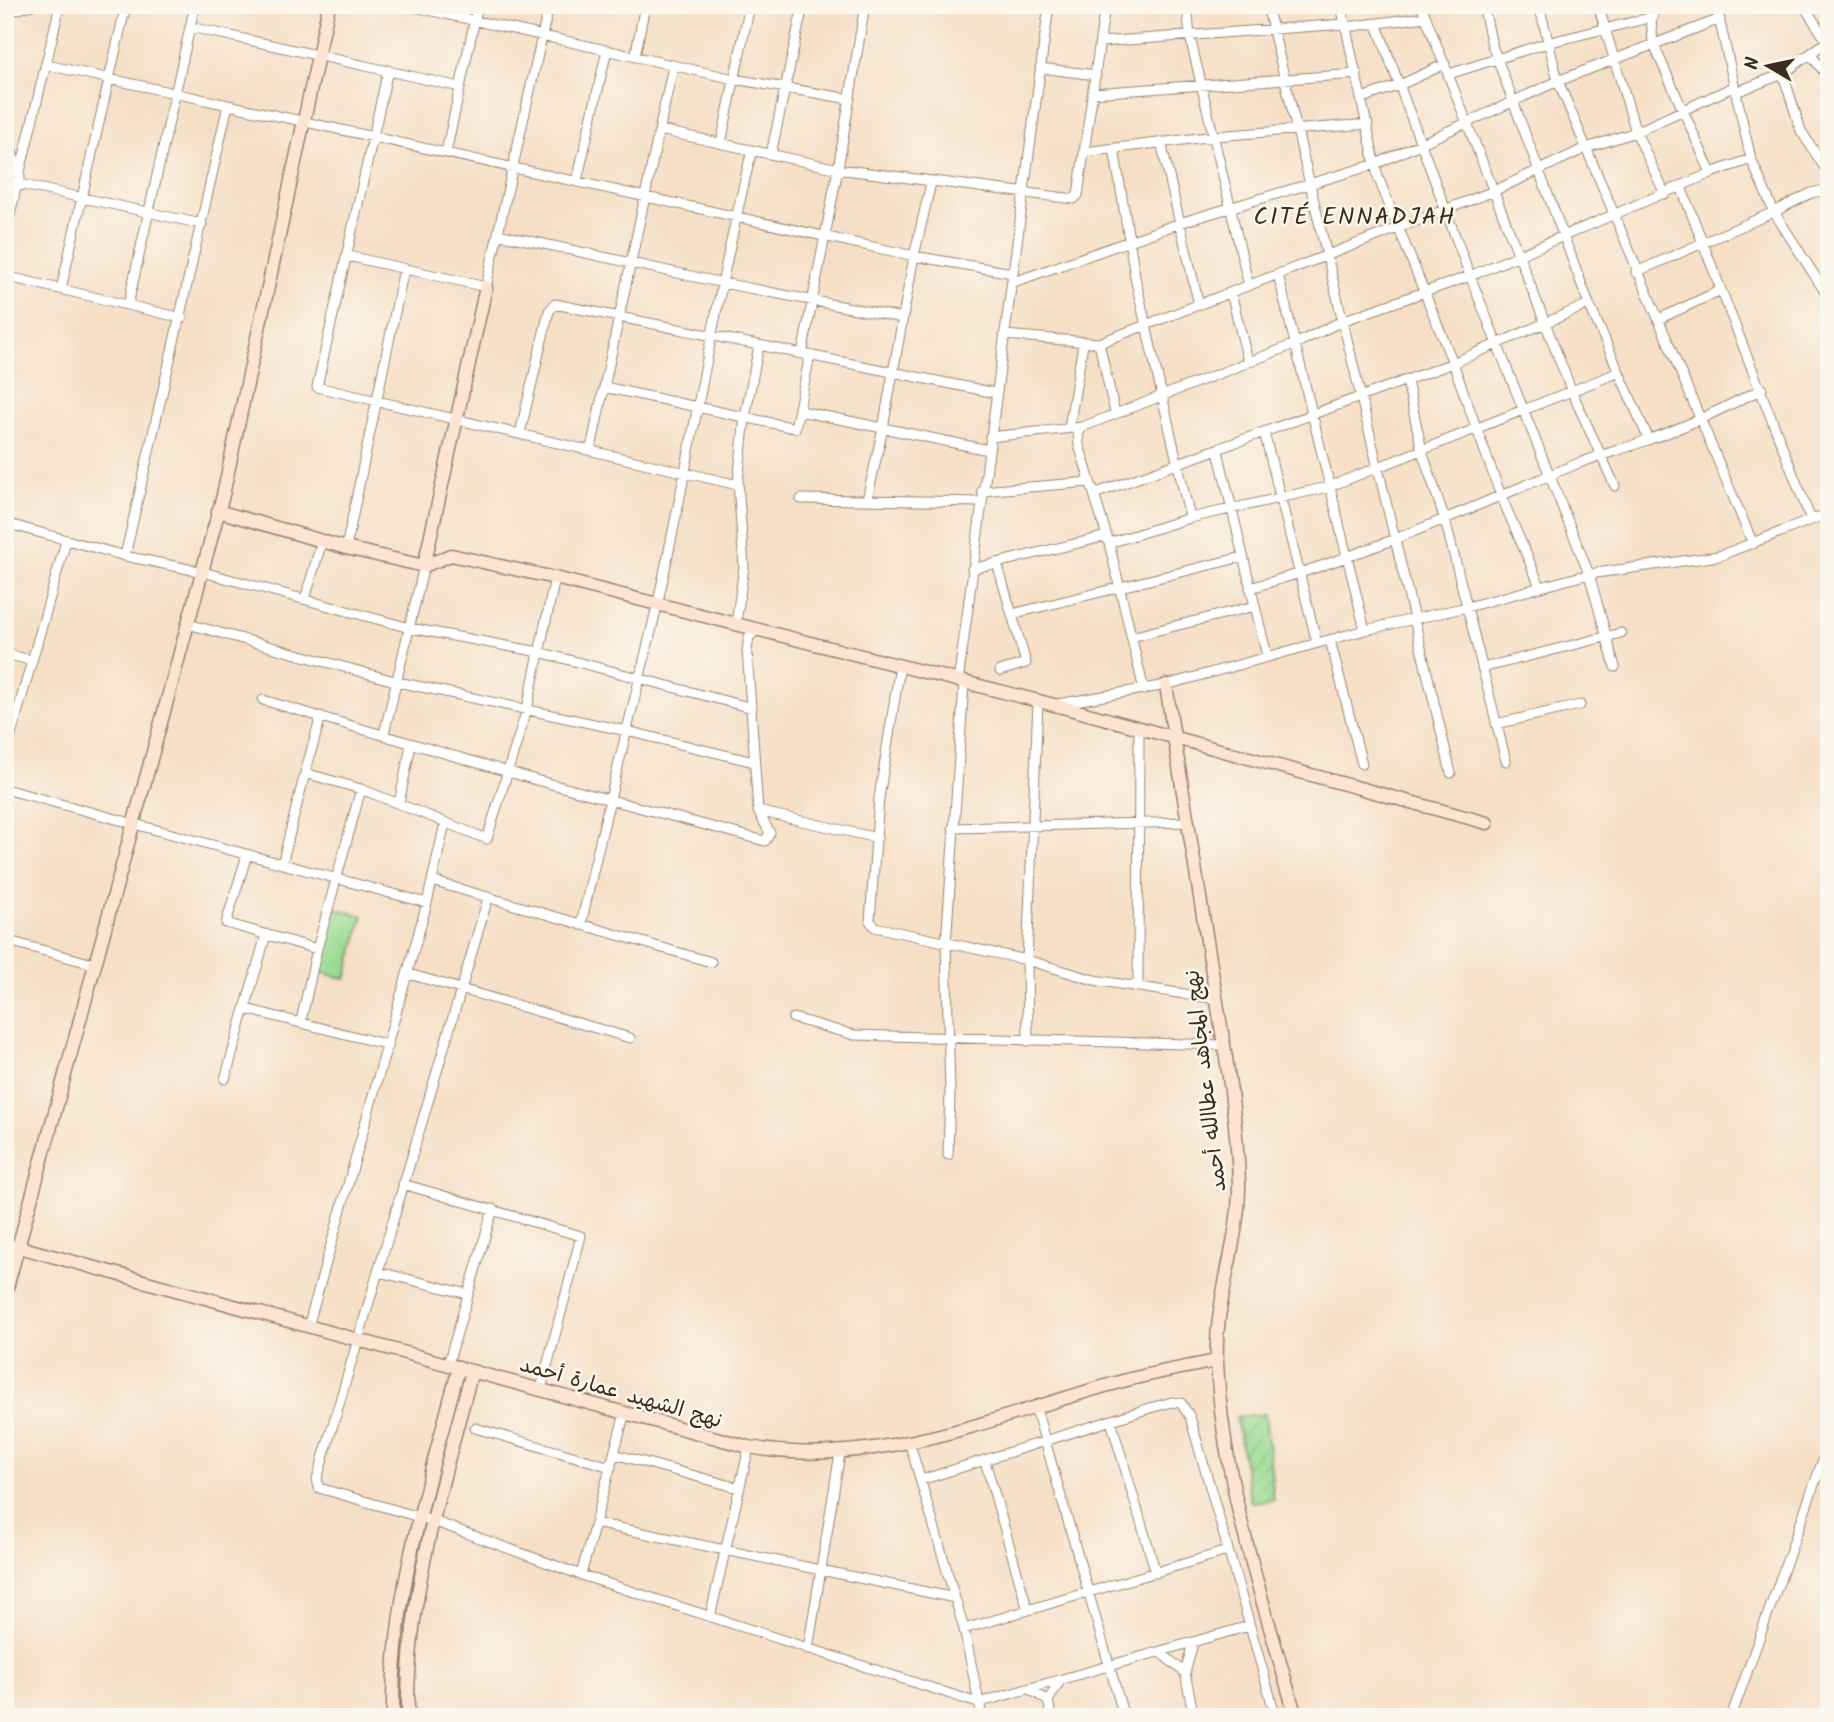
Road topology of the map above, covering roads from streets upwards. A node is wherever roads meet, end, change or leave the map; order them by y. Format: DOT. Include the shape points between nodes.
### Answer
graph roads {
  1 [pos="60,5"];
  2 [pos="126,5"];
  3 [pos="195,5"];
  4 [pos="329,5"];
  5 [pos="406,5"];
  6 [pos="478,5"];
  7 [pos="549,5"];
  8 [pos="645,5"];
  9 [pos="750,5"];
  10 [pos="803,5"];
  11 [pos="865,5"];
  12 [pos="1049,5"];
  13 [pos="1105,5"];
  14 [pos="1186,5"];
  15 [pos="1267,5"];
  16 [pos="1341,5"];
  17 [pos="1421,5"];
  18 [pos="1483,5"];
  19 [pos="1539,5"];
  20 [pos="1598,5"];
  21 [pos="1650,5"];
  22 [pos="1716,5"];
  23 [pos="1803,5"];
  24 [pos="25,6"];
  25 [pos="5,13"];
  26 [pos="1426,17"];
  27 [pos="1653,17"];
  28 [pos="1720,19"];
  29 [pos="475,20"];
  30 [pos="1377,24"];
  31 [pos="1345,26"];
  32 [pos="190,27"];
  33 [pos="1605,30"];
  34 [pos="1273,31"];
  35 [pos="542,35"];
  36 [pos="1190,37"];
  37 [pos="1100,41"];
  38 [pos="1828,41"];
  39 [pos="1547,43"];
  40 [pos="1653,43"];
  41 [pos="607,50"];
  42 [pos="318,55"];
  43 [pos="1811,55"];
  44 [pos="635,57"];
  45 [pos="1496,57"];
  46 [pos="1614,62"];
  47 [pos="1445,64"];
  48 [pos="47,65"];
  49 [pos="673,66"];
  50 [pos="1040,68"];
  51 [pos="388,70"];
  52 [pos="1357,74"];
  53 [pos="1449,74"];
  54 [pos="1783,74"];
  55 [pos="1096,75"];
  56 [pos="110,78"];
  57 [pos="1829,78"];
  58 [pos="734,79"];
  59 [pos="1285,79"];
  60 [pos="1558,81"];
  61 [pos="1400,85"];
  62 [pos="1202,86"];
  63 [pos="460,87"];
  64 [pos="786,88"];
  65 [pos="1735,90"];
  66 [pos="1093,93"];
  67 [pos="175,94"];
  68 [pos="1362,97"];
  69 [pos="850,99"];
  70 [pos="1513,101"];
  71 [pos="228,105"];
  72 [pos="1682,109"];
  73 [pos="1468,120"];
  74 [pos="304,121"];
  75 [pos="1368,124"];
  76 [pos="5,130"];
  77 [pos="660,130"];
  78 [pos="1295,131"];
  79 [pos="1636,132"];
  80 [pos="374,135"];
  81 [pos="1215,136"];
  82 [pos="1161,142"];
  83 [pos="1421,142"];
  84 [pos="721,143"];
  85 [pos="1114,148"];
  86 [pos="1586,148"];
  87 [pos="752,150"];
  88 [pos="446,152"];
  89 [pos="1084,152"];
  90 [pos="771,154"];
  91 [pos="1751,159"];
  92 [pos="1376,164"];
  93 [pos="513,166"];
  94 [pos="838,169"];
  95 [pos="1539,170"];
  96 [pos="1711,173"];
  97 [pos="1829,174"];
  98 [pos="5,181"];
  99 [pos="577,181"];
  100 [pos="20,182"];
  101 [pos="931,183"];
  102 [pos="1309,184"];
  103 [pos="1681,187"];
  104 [pos="1829,189"];
  105 [pos="1494,191"];
  106 [pos="1023,192"];
  107 [pos="1665,194"];
  108 [pos="645,196"];
  109 [pos="83,197"];
  110 [pos="1231,207"];
  111 [pos="1445,210"];
  112 [pos="1774,212"];
  113 [pos="148,213"];
  114 [pos="1615,215"];
  115 [pos="736,217"];
  116 [pos="1180,223"];
  117 [pos="202,224"];
  118 [pos="1399,229"];
  119 [pos="498,234"];
  120 [pos="5,235"];
  121 [pos="824,236"];
  122 [pos="1565,237"];
  123 [pos="1128,243"];
  124 [pos="1702,245"];
  125 [pos="1326,255"];
  126 [pos="348,256"];
  127 [pos="914,256"];
  128 [pos="1520,256"];
  129 [pos="630,262"];
  130 [pos="404,269"];
  131 [pos="1636,272"];
  132 [pos="1278,274"];
  133 [pos="5,276"];
  134 [pos="1470,276"];
  135 [pos="1012,278"];
  136 [pos="723,283"];
  137 [pos="1249,286"];
  138 [pos="486,287"];
  139 [pos="61,289"];
  140 [pos="1721,290"];
  141 [pos="1425,292"];
  142 [pos="1231,293"];
  143 [pos="1829,298"];
  144 [pos="812,300"];
  145 [pos="1199,304"];
  146 [pos="1590,304"];
  147 [pos="128,305"];
  148 [pos="619,316"];
  149 [pos="181,318"];
  150 [pos="902,318"];
  151 [pos="1659,319"];
  152 [pos="1342,321"];
  153 [pos="1545,324"];
  154 [pos="1146,325"];
  155 [pos="1004,335"];
  156 [pos="710,336"];
  157 [pos="1099,343"];
  158 [pos="1083,344"];
  159 [pos="1295,344"];
  160 [pos="759,345"];
  161 [pos="1499,345"];
  162 [pos="806,354"];
  163 [pos="1248,361"];
  164 [pos="1453,363"];
  165 [pos="892,372"];
  166 [pos="1617,373"];
  167 [pos="1407,381"];
  168 [pos="604,387"];
  169 [pos="1762,389"];
  170 [pos="1572,392"];
  171 [pos="996,393"];
  172 [pos="1162,394"];
  173 [pos="1361,396"];
  174 [pos="378,402"];
  175 [pos="696,407"];
  176 [pos="800,411"];
  177 [pos="1526,411"];
  178 [pos="1115,413"];
  179 [pos="1312,415"];
  180 [pos="745,417"];
  181 [pos="1702,419"];
  182 [pos="458,420"];
  183 [pos="1082,426"];
  184 [pos="883,428"];
  185 [pos="1069,428"];
  186 [pos="1477,428"];
  187 [pos="1264,432"];
  188 [pos="520,433"];
  189 [pos="990,437"];
  190 [pos="1649,440"];
  191 [pos="591,448"];
  192 [pos="988,450"];
  193 [pos="1218,451"];
  194 [pos="1422,451"];
  195 [pos="1601,454"];
  196 [pos="1180,465"];
  197 [pos="1379,467"];
  198 [pos="683,471"];
  199 [pos="1550,475"];
  200 [pos="1090,482"];
  201 [pos="738,485"];
  202 [pos="1615,485"];
  203 [pos="1328,488"];
  204 [pos="982,491"];
  205 [pos="1094,494"];
  206 [pos="1501,496"];
  207 [pos="801,499"];
  208 [pos="867,500"];
  209 [pos="1281,500"];
  210 [pos="981,502"];
  211 [pos="218,511"];
  212 [pos="1232,511"];
  213 [pos="1829,513"];
  214 [pos="1191,518"];
  215 [pos="1445,520"];
  216 [pos="1811,520"];
  217 [pos="5,523"];
  218 [pos="1395,538"];
  219 [pos="1108,539"];
  220 [pos="66,541"];
  221 [pos="321,541"];
  222 [pos="1753,544"];
  223 [pos="346,548"];
  224 [pos="125,556"];
  225 [pos="1242,557"];
  226 [pos="1346,557"];
  227 [pos="997,563"];
  228 [pos="424,565"];
  229 [pos="972,569"];
  230 [pos="203,572"];
  231 [pos="1299,574"];
  232 [pos="1590,574"];
  233 [pos="555,578"];
  234 [pos="1540,586"];
  235 [pos="1119,587"];
  236 [pos="1250,588"];
  237 [pos="305,599"];
  238 [pos="657,604"];
  239 [pos="1255,606"];
  240 [pos="1467,607"];
  241 [pos="1012,614"];
  242 [pos="1414,620"];
  243 [pos="188,624"];
  244 [pos="736,624"];
  245 [pos="410,628"];
  246 [pos="758,629"];
  247 [pos="1365,630"];
  248 [pos="1621,633"];
  249 [pos="1606,636"];
  250 [pos="1131,637"];
  251 [pos="1330,640"];
  252 [pos="1317,643"];
  253 [pos="539,652"];
  254 [pos="5,654"];
  255 [pos="1267,656"];
  256 [pos="31,660"];
  257 [pos="900,666"];
  258 [pos="1615,667"];
  259 [pos="1482,668"];
  260 [pos="1000,671"];
  261 [pos="639,677"];
  262 [pos="398,682"];
  263 [pos="961,683"];
  264 [pos="1166,685"];
  265 [pos="1144,690"];
  266 [pos="263,700"];
  267 [pos="1038,702"];
  268 [pos="1052,705"];
  269 [pos="1580,705"];
  270 [pos="752,708"];
  271 [pos="527,709"];
  272 [pos="321,716"];
  273 [pos="1496,724"];
  274 [pos="1139,729"];
  275 [pos="627,731"];
  276 [pos="384,734"];
  277 [pos="1174,738"];
  278 [pos="411,744"];
  279 [pos="5,756"];
  280 [pos="1506,761"];
  281 [pos="754,762"];
  282 [pos="1362,764"];
  283 [pos="508,772"];
  284 [pos="305,773"];
  285 [pos="1451,773"];
  286 [pos="5,789"];
  287 [pos="361,789"];
  288 [pos="607,801"];
  289 [pos="399,803"];
  290 [pos="758,811"];
  291 [pos="1188,822"];
  292 [pos="445,823"];
  293 [pos="133,824"];
  294 [pos="1487,824"];
  295 [pos="1032,825"];
  296 [pos="1138,825"];
  297 [pos="953,828"];
  298 [pos="877,838"];
  299 [pos="247,855"];
  300 [pos="282,864"];
  301 [pos="336,879"];
  302 [pos="432,881"];
  303 [pos="488,898"];
  304 [pos="427,903"];
  305 [pos="581,925"];
  306 [pos="266,935"];
  307 [pos="5,940"];
  308 [pos="946,944"];
  309 [pos="317,948"];
  310 [pos="1027,960"];
  311 [pos="711,962"];
  312 [pos="93,964"];
  313 [pos="409,974"];
  314 [pos="1139,987"];
  315 [pos="460,989"];
  316 [pos="1217,999"];
  317 [pos="246,1009"];
  318 [pos="793,1018"];
  319 [pos="301,1021"];
  320 [pos="630,1038"];
  321 [pos="949,1039"];
  322 [pos="1028,1041"];
  323 [pos="389,1045"];
  324 [pos="1223,1045"];
  325 [pos="226,1079"];
  326 [pos="947,1155"];
  327 [pos="403,1184"];
  328 [pos="494,1209"];
  329 [pos="5,1244"];
  330 [pos="19,1247"];
  331 [pos="379,1272"];
  332 [pos="468,1294"];
  333 [pos="5,1295"];
  334 [pos="308,1327"];
  335 [pos="358,1339"];
  336 [pos="1217,1361"];
  337 [pos="460,1367"];
  338 [pos="541,1389"];
  339 [pos="1036,1409"];
  340 [pos="625,1413"];
  341 [pos="1111,1421"];
  342 [pos="475,1428"];
  343 [pos="909,1441"];
  344 [pos="1046,1442"];
  345 [pos="1829,1443"];
  346 [pos="749,1447"];
  347 [pos="839,1453"];
  348 [pos="614,1454"];
  349 [pos="985,1461"];
  350 [pos="611,1467"];
  351 [pos="921,1480"];
  352 [pos="739,1488"];
  353 [pos="420,1517"];
  354 [pos="433,1521"];
  355 [pos="595,1523"];
  356 [pos="726,1550"];
  357 [pos="1227,1551"];
  358 [pos="819,1570"];
  359 [pos="1156,1573"];
  360 [pos="581,1575"];
  361 [pos="1088,1592"];
  362 [pos="955,1598"];
  363 [pos="1028,1610"];
  364 [pos="710,1617"];
  365 [pos="1250,1626"];
  366 [pos="964,1629"];
  367 [pos="1193,1643"];
  368 [pos="808,1649"];
  369 [pos="1160,1653"];
  370 [pos="1110,1667"];
  371 [pos="1185,1673"];
  372 [pos="1060,1681"];
  373 [pos="1031,1690"];
  374 [pos="1048,1701"];
  375 [pos="978,1703"];
  376 [pos="393,1717"];
  377 [pos="408,1717"];
  378 [pos="982,1717"];
  379 [pos="1052,1717"];
  380 [pos="1124,1717"];
  381 [pos="1194,1717"];
  382 [pos="1276,1717"];
  383 [pos="1296,1717"];
  384 [pos="1731,1717"];
  1 -- 48 [label="street"];
  2 -- 56 [label="street"];
  3 -- 32 [label="street"];
  4 -- 42 [label="street"];
  5 -- 29 [label="street"];
  6 -- 29 [label="street"];
  7 -- 35 [label="street"];
  8 -- 44 [label="street"];
  9 -- 58 [label="street"];
  10 -- 64 [label="street"];
  11 -- 69 [label="street"];
  12 -- 50 [label="street"];
  13 -- 37 [label="street"];
  14 -- 36 [label="street"];
  15 -- 34 [label="street"];
  16 -- 31 [label="street"];
  17 -- 26 [label="street"];
  18 -- 45 [label="street"];
  19 -- 39 [label="street"];
  20 -- 33 [label="street"];
  21 -- 27 [label="street"];
  22 -- 28 [label="street"];
  23 -- 38 [label="street"];
  24 -- 25 [label="street"];
  26 -- 30 [label="street"];
  26 -- 47 [label="street"];
  27 -- 33 [label="street"];
  27 -- 40 [label="street"];
  28 -- 40 [label="street"];
  28 -- 65 [label="street"];
  29 -- 35 [label="street"];
  29 -- 63 [label="street"];
  30 -- 31 [label="street"];
  30 -- 61 [label="street"];
  31 -- 34 [label="street"];
  31 -- 52 [label="street"];
  32 -- 42 [label="street"];
  32 -- 67 [label="street"];
  33 -- 39 [label="street"];
  33 -- 46 [label="street"];
  34 -- 36 [label="street"];
  34 -- 59 [label="street"];
  35 -- 41 [label="street"];
  35 -- 93 [label="street"];
  36 -- 37 [label="street"];
  36 -- 62 [label="street"];
  37 -- 55 [label="street"];
  38 -- 43 [label="street"];
  39 -- 45 [label="street"];
  39 -- 60 [label="street"];
  40 -- 46 [label="street"];
  40 -- 72 [label="street"];
  41 -- 44 [label="street"];
  41 -- 99 [label="street"];
  42 -- 51 [label="street"];
  42 -- 74 [label="street"];
  43 -- 54 [label="street"];
  43 -- 57 [label="street"];
  44 -- 49 [label="street"];
  45 -- 53 [label="street"];
  45 -- 70 [label="street"];
  46 -- 60 [label="street"];
  46 -- 79 [label="street"];
  47 -- 53 [label="street"];
  47 -- 61 [label="street"];
  48 -- 56 [label="street"];
  48 -- 100 [label="street"];
  49 -- 58 [label="street"];
  49 -- 77 [label="street"];
  50 -- 55 [label="street"];
  50 -- 106 [label="street"];
  51 -- 63 [label="street"];
  51 -- 80 [label="street"];
  52 -- 59 [label="street"];
  52 -- 68 [label="street"];
  53 -- 73 [label="street"];
  54 -- 65 [label="street"];
  54 -- 97 [label="street" via="1801,131"];
  55 -- 66 [label="street"];
  56 -- 67 [label="street"];
  56 -- 109 [label="street"];
  58 -- 64 [label="street"];
  58 -- 84 [label="street"];
  59 -- 62 [label="street"];
  59 -- 78 [label="street"];
  60 -- 70 [label="street"];
  60 -- 86 [label="street"];
  61 -- 68 [label="street"];
  61 -- 83 [label="street"];
  62 -- 66 [label="street"];
  62 -- 81 [label="street"];
  63 -- 88 [label="street"];
  64 -- 69 [label="street"];
  64 -- 90 [label="street"];
  65 -- 72 [label="street"];
  65 -- 91 [label="street"];
  66 -- 89 [label="street"];
  67 -- 71 [label="street"];
  67 -- 113 [label="street"];
  68 -- 75 [label="street"];
  69 -- 94 [label="street"];
  70 -- 73 [label="street"];
  70 -- 95 [label="street"];
  71 -- 74 [label="street"];
  71 -- 117 [label="street"];
  72 -- 79 [label="street"];
  72 -- 96 [label="street"];
  73 -- 83 [label="street"];
  73 -- 105 [label="street"];
  74 -- 80 [label="street"];
  74 -- 211 [label="street"];
  75 -- 78 [label="street"];
  75 -- 92 [label="street"];
  76 -- 100 [label="street"];
  77 -- 84 [label="street"];
  77 -- 108 [label="street"];
  78 -- 81 [label="street"];
  78 -- 102 [label="street"];
  79 -- 86 [label="street"];
  79 -- 107 [label="street"];
  80 -- 88 [label="street"];
  80 -- 126 [label="street"];
  81 -- 82 [label="street"];
  81 -- 110 [label="street"];
  82 -- 85 [label="street"];
  82 -- 116 [label="street"];
  83 -- 92 [label="street"];
  83 -- 111 [label="street"];
  84 -- 87 [label="street"];
  85 -- 89 [label="street"];
  85 -- 123 [label="street"];
  86 -- 95 [label="street"];
  86 -- 114 [label="street"];
  87 -- 90 [label="street"];
  87 -- 115 [label="street"];
  88 -- 93 [label="street"];
  89 -- 106 [label="street" via="1074,199"];
  90 -- 94 [label="street"];
  91 -- 96 [label="street"];
  91 -- 112 [label="street"];
  92 -- 102 [label="street"];
  92 -- 118 [label="street"];
  93 -- 99 [label="street"];
  93 -- 119 [label="street"];
  94 -- 101 [label="street"];
  94 -- 121 [label="street"];
  95 -- 105 [label="street"];
  95 -- 122 [label="street"];
  96 -- 103 [label="street"];
  98 -- 100 [label="street"];
  99 -- 108 [label="street"];
  100 -- 109 [label="street"];
  100 -- 120 [label="street"];
  101 -- 106 [label="street"];
  101 -- 127 [label="street"];
  102 -- 110 [label="street"];
  102 -- 125 [label="street"];
  103 -- 107 [label="street"];
  103 -- 124 [label="street"];
  104 -- 112 [label="street"];
  105 -- 111 [label="street"];
  105 -- 128 [label="street"];
  106 -- 135 [label="street"];
  107 -- 114 [label="street"];
  108 -- 115 [label="street"];
  108 -- 129 [label="street"];
  109 -- 113 [label="street"];
  109 -- 139 [label="street"];
  110 -- 116 [label="street"];
  110 -- 137 [label="street"];
  111 -- 118 [label="street"];
  111 -- 134 [label="street"];
  112 -- 124 [label="street"];
  112 -- 143 [label="street"];
  113 -- 117 [label="street"];
  113 -- 147 [label="street"];
  114 -- 122 [label="street"];
  114 -- 131 [label="street"];
  115 -- 121 [label="street"];
  115 -- 136 [label="street"];
  116 -- 123 [label="street"];
  116 -- 145 [label="street"];
  117 -- 149 [label="street"];
  118 -- 125 [label="street"];
  118 -- 141 [label="street"];
  119 -- 129 [label="street"];
  119 -- 138 [label="street"];
  121 -- 127 [label="street"];
  121 -- 144 [label="street"];
  122 -- 128 [label="street"];
  122 -- 146 [label="street"];
  123 -- 135 [label="street"];
  123 -- 154 [label="street"];
  124 -- 131 [label="street"];
  124 -- 140 [label="street"];
  125 -- 132 [label="street"];
  125 -- 152 [label="street"];
  126 -- 130 [label="street"];
  126 -- 174 [label="street" via="317,387"];
  127 -- 135 [label="street"];
  127 -- 150 [label="street"];
  128 -- 134 [label="street"];
  128 -- 153 [label="street"];
  129 -- 136 [label="street"];
  129 -- 148 [label="street"];
  130 -- 138 [label="street"];
  130 -- 174 [label="street"];
  131 -- 151 [label="street"];
  132 -- 137 [label="street"];
  132 -- 159 [label="street"];
  133 -- 139 [label="street"];
  134 -- 141 [label="street"];
  134 -- 161 [label="street"];
  135 -- 155 [label="street"];
  136 -- 144 [label="street"];
  136 -- 156 [label="street"];
  137 -- 142 [label="street"];
  138 -- 182 [label="street"];
  139 -- 147 [label="street"];
  140 -- 151 [label="street"];
  140 -- 169 [label="street"];
  141 -- 152 [label="street"];
  141 -- 164 [label="street"];
  142 -- 145 [label="street"];
  142 -- 163 [label="street"];
  144 -- 150 [label="street"];
  144 -- 162 [label="street"];
  145 -- 154 [label="street"];
  146 -- 153 [label="street"];
  146 -- 166 [label="street"];
  147 -- 149 [label="street"];
  148 -- 156 [label="street"];
  148 -- 168 [label="street"];
  148 -- 188 [label="street" via="552,306"];
  149 -- 224 [label="street"];
  150 -- 165 [label="street"];
  151 -- 181 [label="street"];
  152 -- 159 [label="street"];
  152 -- 173 [label="street"];
  153 -- 161 [label="street"];
  153 -- 170 [label="street"];
  154 -- 157 [label="street"];
  154 -- 172 [label="street"];
  155 -- 158 [label="street"];
  155 -- 171 [label="street"];
  156 -- 160 [label="street"];
  156 -- 175 [label="street"];
  157 -- 158 [label="street"];
  157 -- 178 [label="street"];
  158 -- 185 [label="street"];
  159 -- 163 [label="street"];
  159 -- 179 [label="street"];
  160 -- 162 [label="street"];
  160 -- 180 [label="street"];
  161 -- 164 [label="street"];
  161 -- 177 [label="street"];
  162 -- 165 [label="street"];
  162 -- 176 [label="street"];
  163 -- 172 [label="street"];
  164 -- 167 [label="street"];
  164 -- 186 [label="street"];
  165 -- 171 [label="street"];
  165 -- 184 [label="street"];
  166 -- 170 [label="street"];
  166 -- 190 [label="street"];
  167 -- 173 [label="street"];
  167 -- 194 [label="street"];
  168 -- 175 [label="street"];
  168 -- 191 [label="street"];
  169 -- 181 [label="street"];
  169 -- 216 [label="street"];
  170 -- 177 [label="street"];
  170 -- 195 [label="street"];
  171 -- 189 [label="street"];
  172 -- 178 [label="street"];
  172 -- 196 [label="street"];
  173 -- 179 [label="street"];
  173 -- 197 [label="street"];
  174 -- 182 [label="street"];
  174 -- 223 [label="street"];
  175 -- 180 [label="street"];
  175 -- 198 [label="street"];
  176 -- 180 [label="street" via="795,428"];
  176 -- 184 [label="street"];
  177 -- 186 [label="street"];
  177 -- 199 [label="street"];
  178 -- 183 [label="street"];
  179 -- 187 [label="street"];
  179 -- 203 [label="street"];
  180 -- 201 [label="street"];
  181 -- 190 [label="street"];
  181 -- 222 [label="street"];
  182 -- 188 [label="street"];
  182 -- 228 [label="street"];
  183 -- 185 [label="street"];
  183 -- 200 [label="street" via="1077,439"];
  184 -- 192 [label="street"];
  184 -- 208 [label="street"];
  185 -- 189 [label="street"];
  186 -- 194 [label="street"];
  186 -- 206 [label="street"];
  187 -- 193 [label="street"];
  187 -- 209 [label="street"];
  188 -- 191 [label="street"];
  189 -- 192 [label="street"];
  190 -- 195 [label="street"];
  191 -- 198 [label="street"];
  192 -- 204 [label="street"];
  193 -- 196 [label="street"];
  193 -- 212 [label="street"];
  194 -- 197 [label="street"];
  194 -- 215 [label="street"];
  195 -- 199 [label="street"];
  195 -- 202 [label="street"];
  196 -- 205 [label="street"];
  196 -- 214 [label="street"];
  197 -- 203 [label="street"];
  197 -- 218 [label="street"];
  198 -- 201 [label="street"];
  198 -- 238 [label="street"];
  199 -- 206 [label="street"];
  199 -- 232 [label="street"];
  200 -- 204 [label="street"];
  200 -- 205 [label="street"];
  201 -- 244 [label="street" via="744,567"];
  203 -- 209 [label="street"];
  203 -- 226 [label="street"];
  204 -- 210 [label="street"];
  205 -- 219 [label="street"];
  206 -- 215 [label="street"];
  206 -- 234 [label="street"];
  207 -- 208 [label="street"];
  208 -- 210 [label="street"];
  209 -- 212 [label="street"];
  209 -- 231 [label="street"];
  210 -- 229 [label="street"];
  211 -- 221 [label="street"];
  211 -- 230 [label="street"];
  212 -- 214 [label="street"];
  212 -- 225 [label="street"];
  213 -- 216 [label="street"];
  214 -- 219 [label="street"];
  215 -- 218 [label="street"];
  215 -- 240 [label="street"];
  216 -- 222 [label="street"];
  217 -- 220 [label="street"];
  218 -- 226 [label="street"];
  218 -- 242 [label="street"];
  219 -- 227 [label="street"];
  219 -- 235 [label="street"];
  220 -- 224 [label="street"];
  220 -- 256 [label="street"];
  221 -- 223 [label="street"];
  221 -- 237 [label="street"];
  222 -- 232 [label="street" via="1694,561"];
  223 -- 228 [label="street"];
  224 -- 230 [label="street"];
  225 -- 235 [label="street"];
  225 -- 236 [label="street"];
  226 -- 231 [label="street"];
  226 -- 247 [label="street"];
  227 -- 229 [label="street"];
  227 -- 241 [label="street"];
  228 -- 233 [label="street" via="451,555"];
  228 -- 245 [label="street"];
  229 -- 263 [label="street"];
  230 -- 237 [label="street"];
  230 -- 243 [label="street"];
  231 -- 236 [label="street"];
  231 -- 252 [label="street"];
  232 -- 234 [label="street"];
  232 -- 249 [label="street"];
  233 -- 238 [label="street"];
  233 -- 253 [label="street"];
  234 -- 240 [label="street"];
  235 -- 241 [label="street"];
  235 -- 250 [label="street"];
  236 -- 239 [label="street"];
  237 -- 245 [label="street"];
  238 -- 244 [label="street"];
  238 -- 261 [label="street"];
  239 -- 250 [label="street"];
  239 -- 255 [label="street"];
  240 -- 242 [label="street"];
  240 -- 259 [label="street"];
  241 -- 260 [label="street" via="1026,663"];
  242 -- 247 [label="street"];
  242 -- 285 [label="street"];
  243 -- 262 [label="street"];
  243 -- 293 [label="street"];
  244 -- 246 [label="street"];
  245 -- 253 [label="street"];
  245 -- 262 [label="street"];
  246 -- 257 [label="street"];
  246 -- 270 [label="street" via="749,637 747,650"];
  247 -- 251 [label="street"];
  248 -- 249 [label="street"];
  249 -- 258 [label="street"];
  249 -- 259 [label="street"];
  250 -- 265 [label="street"];
  251 -- 252 [label="street"];
  251 -- 282 [label="street"];
  252 -- 255 [label="street"];
  253 -- 261 [label="street"];
  253 -- 271 [label="street"];
  254 -- 256 [label="street"];
  255 -- 264 [label="street"];
  256 -- 279 [label="street"];
  257 -- 263 [label="street"];
  257 -- 298 [label="street"];
  259 -- 273 [label="street"];
  261 -- 270 [label="street"];
  261 -- 275 [label="street"];
  262 -- 271 [label="street"];
  262 -- 276 [label="street"];
  263 -- 267 [label="street"];
  263 -- 297 [label="street"];
  264 -- 265 [label="street"];
  264 -- 277 [label="street, نهج المجاهد عطاالله أحمد"];
  265 -- 268 [label="street"];
  266 -- 272 [label="street"];
  267 -- 268 [label="street"];
  267 -- 295 [label="street"];
  268 -- 274 [label="street"];
  269 -- 273 [label="street"];
  270 -- 281 [label="street"];
  271 -- 275 [label="street"];
  271 -- 283 [label="street"];
  272 -- 276 [label="street"];
  272 -- 284 [label="street"];
  273 -- 280 [label="street"];
  274 -- 277 [label="street"];
  274 -- 296 [label="street"];
  275 -- 281 [label="street"];
  275 -- 288 [label="street"];
  276 -- 278 [label="street"];
  277 -- 291 [label="street, نهج المجاهد عطاالله أحمد"];
  277 -- 294 [label="street"];
  278 -- 283 [label="street"];
  278 -- 289 [label="street"];
  281 -- 290 [label="street"];
  283 -- 288 [label="street"];
  283 -- 292 [label="street" via="487,839"];
  284 -- 287 [label="street"];
  284 -- 300 [label="street"];
  286 -- 293 [label="street"];
  287 -- 289 [label="street"];
  287 -- 301 [label="street"];
  288 -- 290 [label="street" via="765,841 770,833"];
  288 -- 305 [label="street"];
  289 -- 292 [label="street"];
  290 -- 298 [label="street"];
  291 -- 296 [label="street"];
  291 -- 316 [label="street, نهج المجاهد عطاالله أحمد"];
  292 -- 302 [label="street"];
  293 -- 299 [label="street"];
  293 -- 312 [label="street"];
  295 -- 296 [label="street"];
  295 -- 297 [label="street"];
  295 -- 310 [label="street"];
  296 -- 314 [label="street"];
  297 -- 308 [label="street"];
  298 -- 308 [label="street" via="870,921 882,929"];
  299 -- 300 [label="street"];
  299 -- 306 [label="street" via="226,923"];
  300 -- 301 [label="street"];
  301 -- 304 [label="street"];
  301 -- 309 [label="street"];
  302 -- 303 [label="street"];
  302 -- 304 [label="street"];
  303 -- 305 [label="street"];
  303 -- 315 [label="street"];
  304 -- 313 [label="street"];
  305 -- 311 [label="street"];
  306 -- 309 [label="street"];
  306 -- 317 [label="street"];
  307 -- 312 [label="street"];
  308 -- 310 [label="street"];
  308 -- 321 [label="street"];
  309 -- 319 [label="street"];
  310 -- 314 [label="street" via="1094,980"];
  310 -- 322 [label="street"];
  312 -- 330 [label="street"];
  313 -- 315 [label="street"];
  313 -- 323 [label="street"];
  314 -- 316 [label="street"];
  315 -- 320 [label="street"];
  315 -- 327 [label="street"];
  316 -- 324 [label="street, نهج المجاهد عطاالله أحمد"];
  317 -- 319 [label="street"];
  317 -- 325 [label="street"];
  318 -- 321 [label="street" via="854,1035"];
  319 -- 323 [label="street"];
  321 -- 322 [label="street"];
  321 -- 326 [label="street"];
  322 -- 324 [label="street"];
  323 -- 334 [label="street"];
  324 -- 336 [label="street, نهج المجاهد عطاالله أحمد" via="1239,1182 1218,1322"];
  327 -- 328 [label="street"];
  327 -- 331 [label="street"];
  328 -- 332 [label="street"];
  328 -- 338 [label="street" via="581,1236"];
  329 -- 330 [label="street"];
  330 -- 333 [label="street"];
  330 -- 334 [label="street, نهج الشهيد عمارة أحمد"];
  331 -- 332 [label="street"];
  331 -- 335 [label="street"];
  332 -- 337 [label="street"];
  334 -- 335 [label="street, نهج الشهيد عمارة أحمد"];
  335 -- 337 [label="street, نهج الشهيد عمارة أحمد"];
  335 -- 353 [label="street" via="317,1485 324,1491"];
  336 -- 339 [label="street, نهج الشهيد عمارة أحمد" via="1124,1381"];
  336 -- 383 [label="street, نهج المجاهد عطاالله أحمد" via="1232,1471"];
  337 -- 338 [label="street, نهج الشهيد عمارة أحمد"];
  337 -- 353 [label="street"];
  337 -- 354 [label="street"];
  338 -- 340 [label="street, نهج الشهيد عمارة أحمد"];
  339 -- 343 [label="street, نهج الشهيد عمارة أحمد"];
  339 -- 344 [label="street"];
  340 -- 346 [label="street, نهج الشهيد عمارة أحمد"];
  340 -- 348 [label="street"];
  341 -- 344 [label="street"];
  341 -- 357 [label="street" via="1172,1402 1185,1406"];
  341 -- 359 [label="street"];
  342 -- 350 [label="street"];
  343 -- 347 [label="street, نهج الشهيد عمارة أحمد"];
  343 -- 351 [label="street"];
  344 -- 349 [label="street"];
  344 -- 361 [label="street"];
  345 -- 384 [label="street"];
  346 -- 347 [label="street, نهج الشهيد عمارة أحمد" via="796,1454"];
  346 -- 352 [label="street"];
  347 -- 358 [label="street"];
  348 -- 350 [label="street"];
  348 -- 352 [label="street"];
  349 -- 351 [label="street"];
  349 -- 363 [label="street"];
  350 -- 355 [label="street"];
  351 -- 362 [label="street"];
  352 -- 356 [label="street"];
  353 -- 354 [label="street"];
  353 -- 376 [label="street" via="395,1641"];
  354 -- 360 [label="street"];
  354 -- 377 [label="street" via="413,1621"];
  355 -- 356 [label="street"];
  355 -- 360 [label="street"];
  356 -- 358 [label="street"];
  356 -- 364 [label="street"];
  357 -- 359 [label="street"];
  357 -- 365 [label="street"];
  358 -- 362 [label="street"];
  358 -- 368 [label="street"];
  359 -- 361 [label="street"];
  360 -- 364 [label="street"];
  361 -- 363 [label="street"];
  361 -- 370 [label="street"];
  362 -- 366 [label="street"];
  363 -- 366 [label="street"];
  364 -- 368 [label="street"];
  365 -- 367 [label="street"];
  365 -- 382 [label="street"];
  366 -- 375 [label="street"];
  367 -- 369 [label="street"];
  367 -- 371 [label="street"];
  368 -- 375 [label="street"];
  369 -- 370 [label="street"];
  369 -- 371 [label="street"];
  370 -- 372 [label="street"];
  370 -- 380 [label="street"];
  371 -- 381 [label="street"];
  372 -- 373 [label="street"];
  372 -- 374 [label="street"];
  373 -- 374 [label="street"];
  373 -- 375 [label="street"];
  374 -- 379 [label="street"];
  375 -- 378 [label="street"];
}
